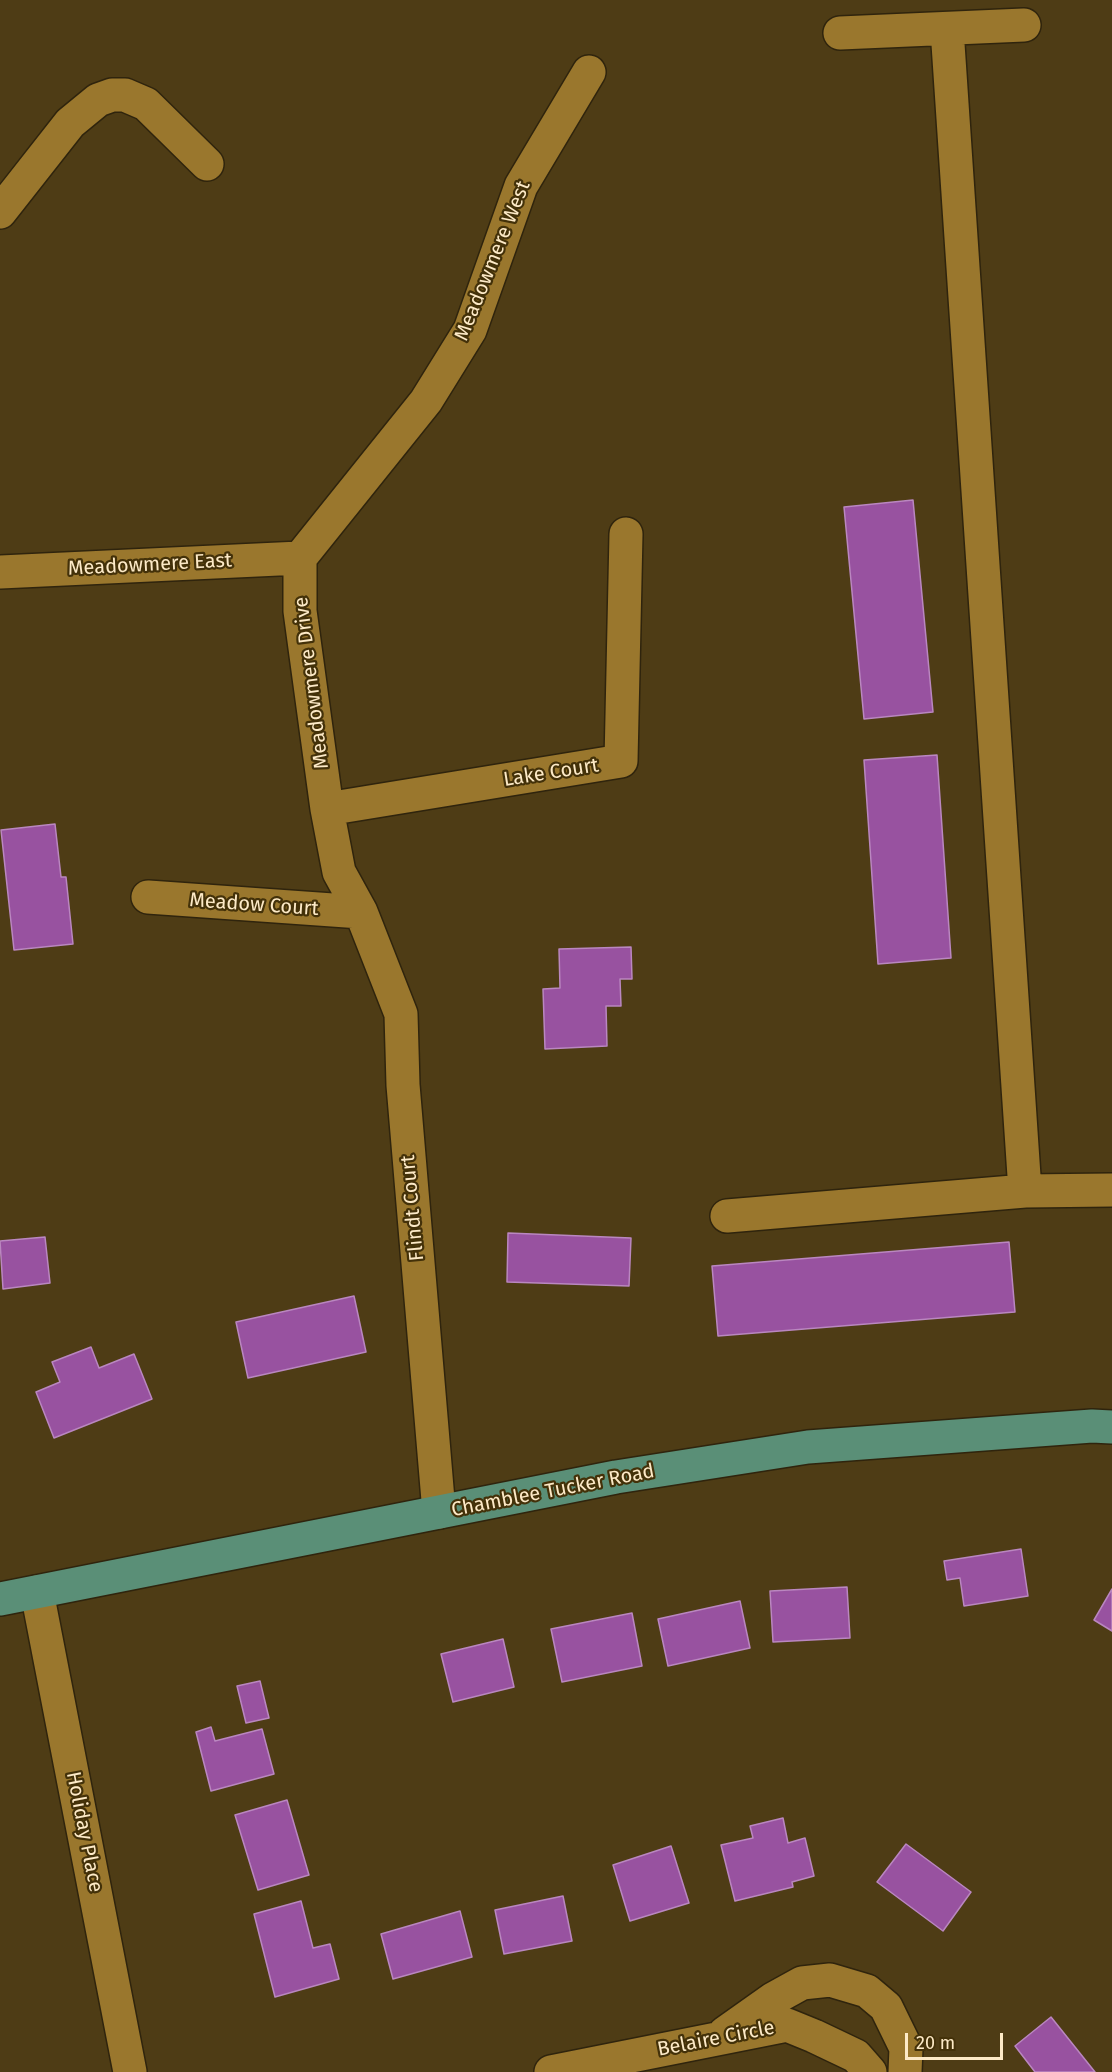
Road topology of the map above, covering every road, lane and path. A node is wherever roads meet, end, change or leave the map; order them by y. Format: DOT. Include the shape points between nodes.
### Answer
graph roads {
  1 [pos="1024,25"];
  2 [pos="947,29"];
  3 [pos="840,33"];
  4 [pos="590,72"];
  5 [pos="207,164"];
  6 [pos="0,212"];
  7 [pos="626,534"];
  8 [pos="300,558"];
  9 [pos="0,572"];
  10 [pos="327,809"];
  11 [pos="148,897"];
  12 [pos="361,912"];
  13 [pos="1112,1190"];
  14 [pos="1025,1191"];
  15 [pos="727,1216"];
  16 [pos="1112,1427"];
  17 [pos="439,1512"];
  18 [pos="37,1592"];
  19 [pos="0,1599"];
  20 [pos="717,2039"];
  21 [pos="130,2072"];
  22 [pos="551,2072"];
  23 [pos="870,2072"];
  24 [pos="905,2072"];
  1 -- 2 [label="street"];
  2 -- 3 [label="street"];
  2 -- 14 [label="street"];
  4 -- 8 [label="street, Meadowmere West" via="521,186 470,330 426,401"];
  5 -- 6 [label="street" via="146,104 125,95 112,95 98,100 69,123"];
  7 -- 10 [label="street, Lake Court" via="621,761"];
  8 -- 9 [label="street, Meadowmere East"];
  8 -- 10 [label="street, Meadowmere Drive" via="300,611"];
  10 -- 12 [label="street, Meadowmere Drive" via="339,872"];
  11 -- 12 [label="street, Meadow Court"];
  12 -- 17 [label="street, Flindt Court" via="401,1014 403,1084"];
  13 -- 14 [label="street"];
  14 -- 15 [label="street"];
  16 -- 17 [label="main road, Chamblee Tucker Road" via="808,1447 616,1477"];
  17 -- 18 [label="main road, Chamblee Tucker Road"];
  18 -- 19 [label="main road, Chamblee Tucker Road"];
  18 -- 21 [label="street, Holiday Place"];
  20 -- 22 [label="street, Belaire Circle"];
  20 -- 23 [label="street, Belaire Circle" via="787,2025 856,2056"];
  20 -- 24 [label="street" via="802,1983 830,1980 867,1991 886,2007 906,2048"];
}
